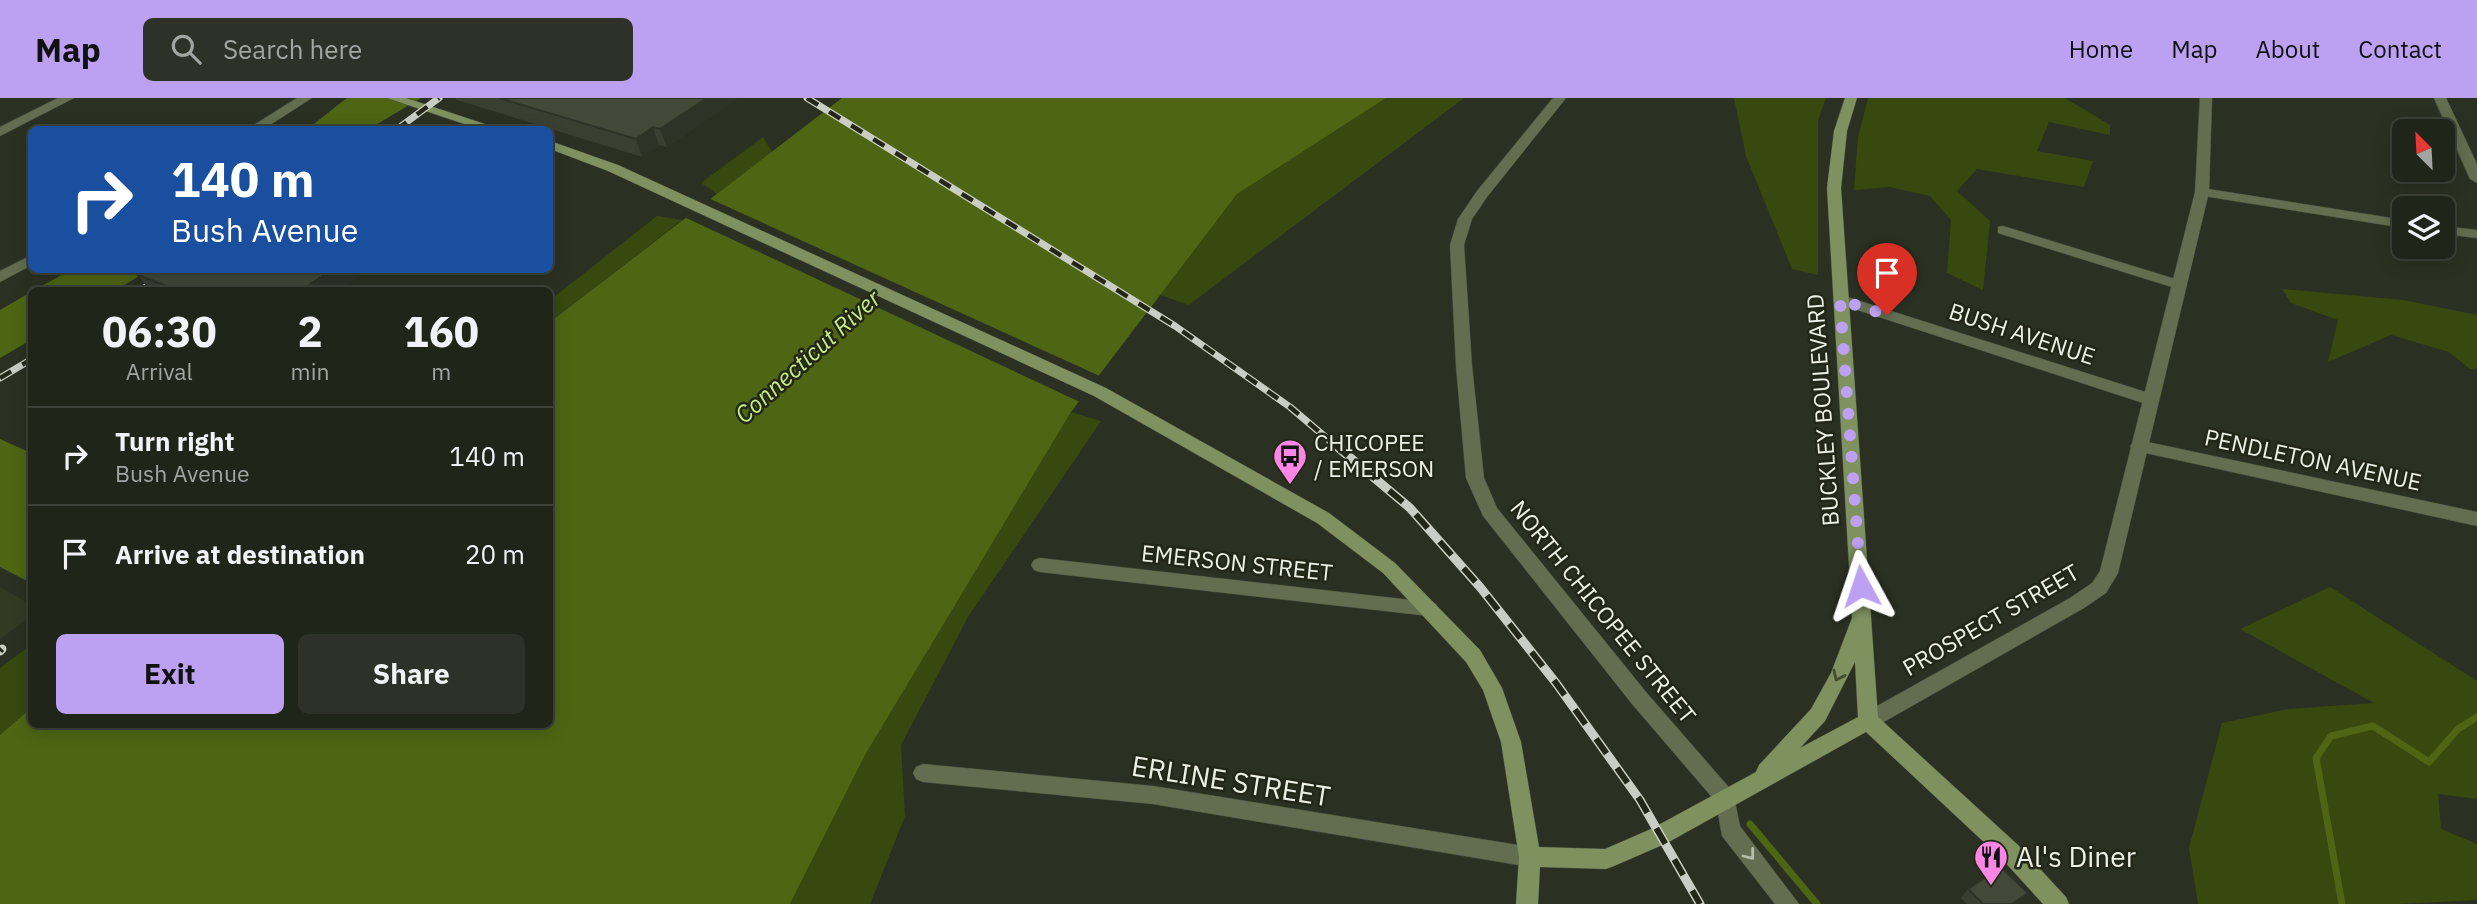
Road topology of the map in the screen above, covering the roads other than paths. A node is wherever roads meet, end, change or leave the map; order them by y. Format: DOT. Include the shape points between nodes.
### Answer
graph roads {
  1 [pos="68,98"];
  2 [pos="306,98"];
  3 [pos="393,98"];
  4 [pos="1560,98"];
  5 [pos="1851,98"];
  6 [pos="2206,98"];
  7 [pos="2440,98"];
  8 [pos="259,126"];
  9 [pos="484,126"];
  10 [pos="0,132"];
  11 [pos="553,146"];
  12 [pos="2477,179"];
  13 [pos="2202,192"];
  14 [pos="2392,222"];
  15 [pos="2003,230"];
  16 [pos="2455,231"];
  17 [pos="2477,234"];
  18 [pos="28,260"];
  19 [pos="1,275"];
  20 [pos="2180,285"];
  21 [pos="1840,300"];
  22 [pos="2150,399"];
  23 [pos="2138,446"];
  24 [pos="2477,520"];
  25 [pos="1040,565"];
  26 [pos="1429,609"];
  27 [pos="1863,612"];
  28 [pos="1868,721"];
  29 [pos="923,773"];
  30 [pos="1756,783"];
  31 [pos="1726,799"];
  32 [pos="1530,857"];
  33 [pos="1527,904"];
  34 [pos="1788,904"];
  35 [pos="2058,904"];
  1 -- 10 [label="street"];
  2 -- 8 [label="street"];
  3 -- 9 [label="main road"];
  4 -- 31 [label="street, NORTH CHICOPEE STREET" via="1482,194 1465,219 1457,244 1475,478 1489,511"];
  5 -- 21 [label="main road, BUCKLEY BOULEVARD" via="1842,118 1834,188"];
  6 -- 13 [label="street, PROSPECT STREET"];
  7 -- 12 [label="street"];
  11 -- 26 [label="main road" via="613,168 1100,392 1324,518 1389,568"];
  13 -- 14 [label="street"];
  13 -- 20 [label="street, PROSPECT STREET"];
  15 -- 20 [label="street"];
  16 -- 17 [label="street"];
  18 -- 19 [label="street"];
  20 -- 22 [label="street, PROSPECT STREET"];
  21 -- 22 [label="street, BUSH AVENUE"];
  21 -- 27 [label="main road, BUCKLEY BOULEVARD"];
  22 -- 23 [label="street, PROSPECT STREET"];
  23 -- 24 [label="street, PENDLETON AVENUE"];
  23 -- 28 [label="street, PROSPECT STREET" via="2109,573 2099,588"];
  25 -- 26 [label="street, EMERSON STREET"];
  26 -- 32 [label="main road" via="1473,656 1492,688 1511,742"];
  27 -- 28 [label="main road, BUCKLEY BOULEVARD"];
  27 -- 30 [label="main road, one-way" via="1840,675 1818,715"];
  28 -- 30 [label="main road, PROSPECT STREET"];
  28 -- 35 [label="main road" via="2010,852"];
  29 -- 32 [label="street, ERLINE STREET" via="1153,795"];
  30 -- 31 [label="main road, PROSPECT STREET"];
  31 -- 32 [label="main road, PROSPECT STREET" via="1606,859"];
  31 -- 34 [label="street, one-way" via="1730,829"];
  32 -- 33 [label="main road"];
}
